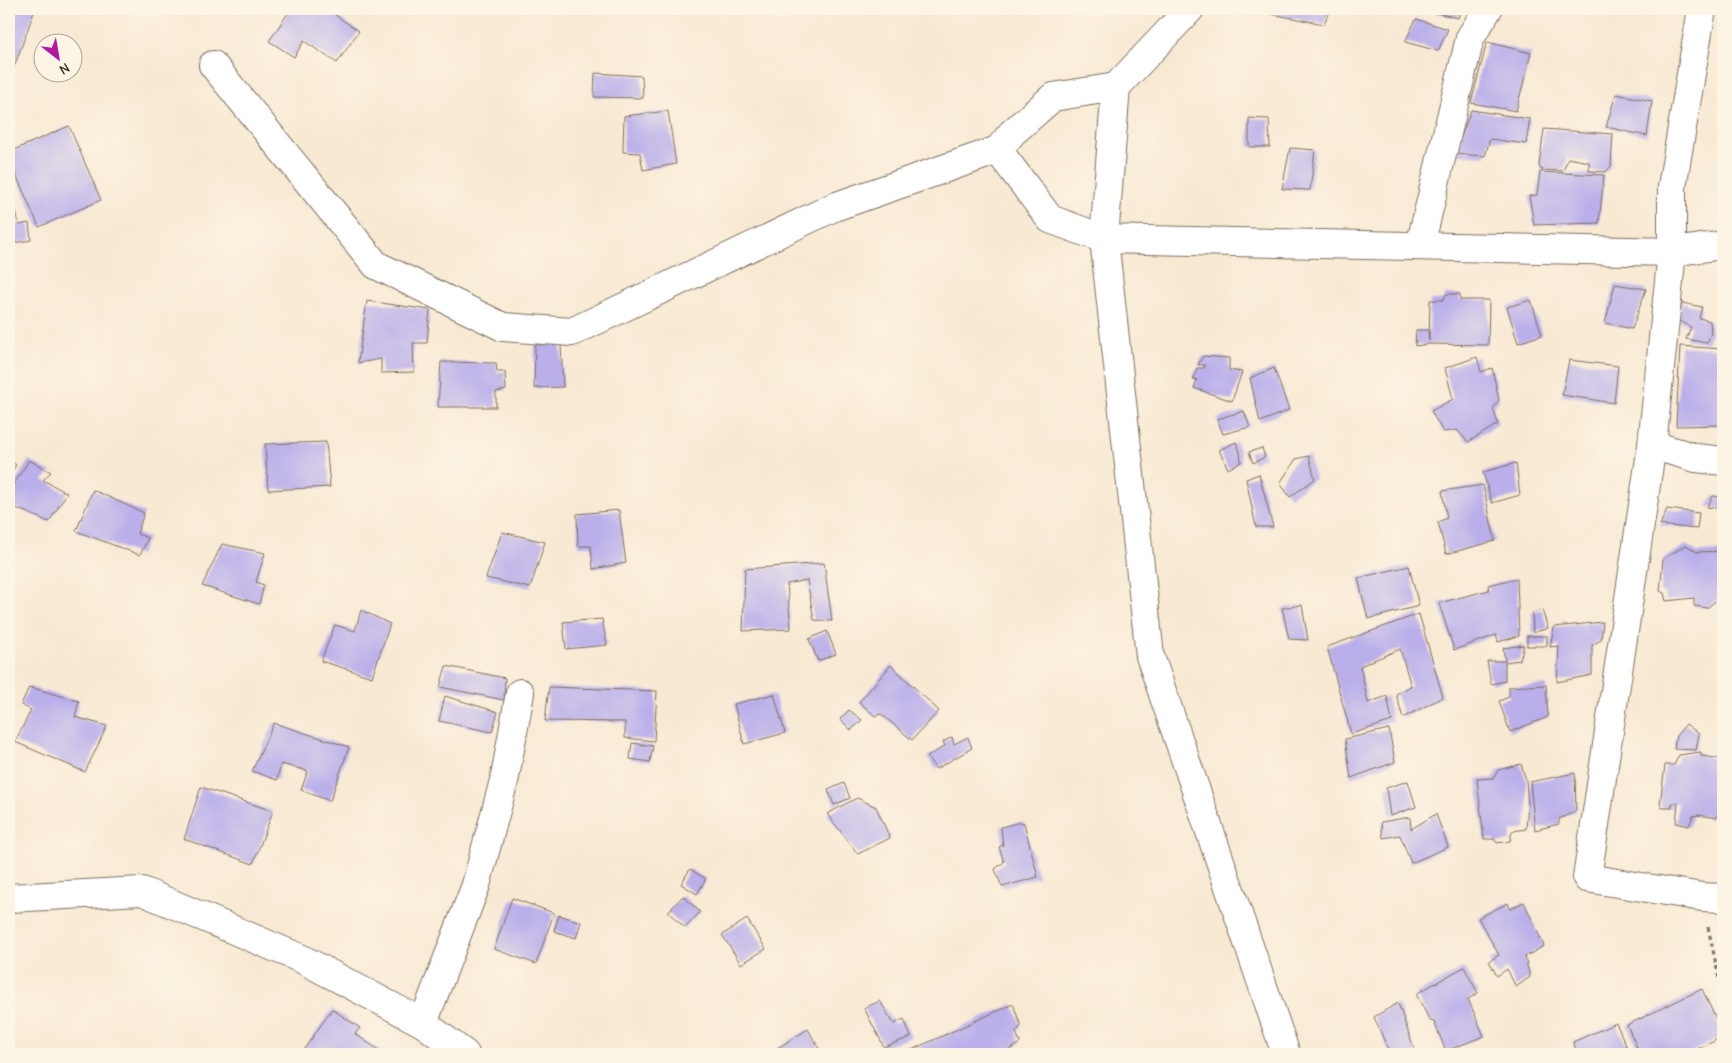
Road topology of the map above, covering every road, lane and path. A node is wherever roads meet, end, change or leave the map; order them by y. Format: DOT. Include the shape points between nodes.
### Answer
graph roads {
  1 [pos="1190,9"];
  2 [pos="1488,9"];
  3 [pos="1702,9"];
  4 [pos="213,65"];
  5 [pos="1116,87"];
  6 [pos="998,150"];
  7 [pos="1104,238"];
  8 [pos="1723,245"];
  9 [pos="1420,246"];
  10 [pos="1672,252"];
  11 [pos="1652,445"];
  12 [pos="1723,461"];
  13 [pos="520,693"];
  14 [pos="9,898"];
  15 [pos="1712,898"];
  16 [pos="1723,997"];
  17 [pos="423,1023"];
  18 [pos="465,1054"];
  19 [pos="1286,1054"];
  1 -- 5 [label="street"];
  2 -- 9 [label="street" via="1470,38"];
  3 -- 10 [label="street" via="1672,187"];
  4 -- 6 [label="street" via="376,265 503,327 572,332 834,207"];
  5 -- 6 [label="street" via="1053,97 1012,133"];
  5 -- 7 [label="street"];
  6 -- 7 [label="street" via="1050,219"];
  7 -- 9 [label="street"];
  7 -- 19 [label="street" via="1150,656"];
  8 -- 10 [label="street"];
  9 -- 10 [label="street"];
  10 -- 11 [label="street"];
  11 -- 12 [label="street" via="1696,458"];
  11 -- 15 [label="street" via="1588,878"];
  13 -- 17 [label="street" via="505,777 476,885"];
  14 -- 17 [label="street" via="142,891 302,959"];
  15 -- 16 [label="path"];
  17 -- 18 [label="street"];
}
